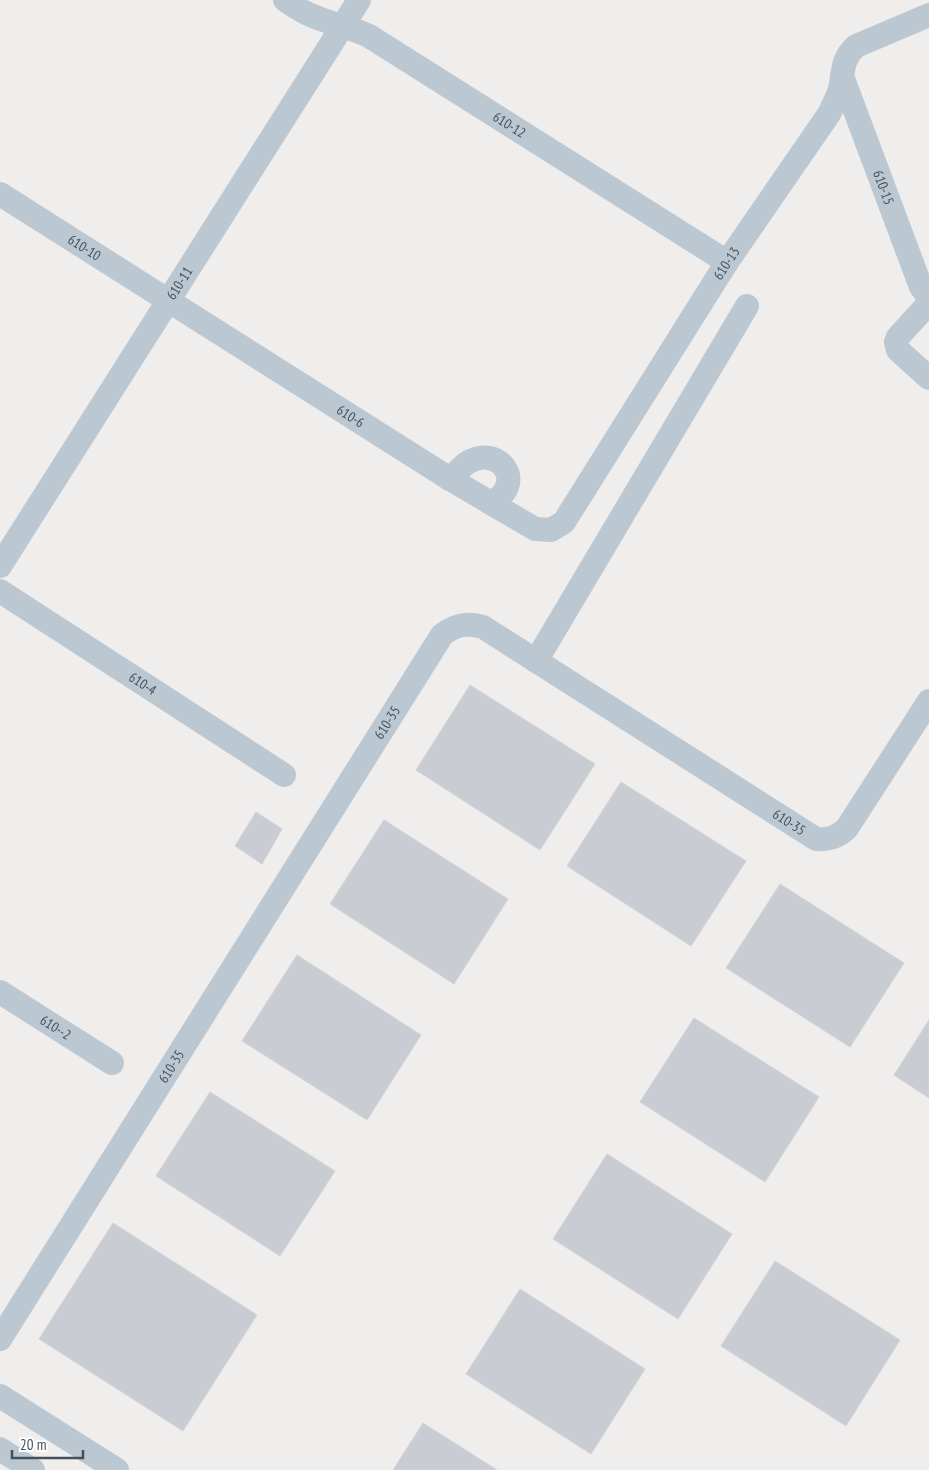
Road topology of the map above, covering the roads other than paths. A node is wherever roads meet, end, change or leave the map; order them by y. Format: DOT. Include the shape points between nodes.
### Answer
graph roads {
  1 [pos="285,0"];
  2 [pos="359,0"];
  3 [pos="929,16"];
  4 [pos="342,27"];
  5 [pos="842,76"];
  6 [pos="0,194"];
  7 [pos="727,262"];
  8 [pos="929,297"];
  9 [pos="168,301"];
  10 [pos="929,303"];
  11 [pos="747,306"];
  12 [pos="929,378"];
  13 [pos="450,479"];
  14 [pos="491,503"];
  15 [pos="535,529"];
  16 [pos="0,566"];
  17 [pos="0,591"];
  18 [pos="536,661"];
  19 [pos="929,701"];
  20 [pos="284,775"];
  21 [pos="0,992"];
  22 [pos="112,1064"];
  23 [pos="0,1339"];
  24 [pos="0,1396"];
  25 [pos="0,1449"];
  26 [pos="33,1470"];
  27 [pos="117,1470"];
  1 -- 4 [label="street, 610-12" via="302,11"];
  2 -- 4 [label="street, 610-11"];
  3 -- 5 [label="street, 610-13" via="856,46 845,59"];
  4 -- 7 [label="street, 610-12" via="370,36"];
  4 -- 9 [label="street, 610-11"];
  5 -- 7 [label="street, 610-13" via="828,114"];
  5 -- 8 [label="street, 610-15" via="921,286"];
  6 -- 9 [label="street, 610-10"];
  7 -- 15 [label="street, 610-13" via="564,522 550,530"];
  9 -- 13 [label="street, 610-6"];
  9 -- 16 [label="street, 610-11"];
  10 -- 12 [label="street" via="896,342 898,350"];
  11 -- 18 [label="street"];
  13 -- 14 [label="street, 610-6"];
  13 -- 14 [label="street" via="475,459 500,462 507,469 507,488"];
  14 -- 15 [label="street, 610-6"];
  17 -- 20 [label="street, 610-4"];
  18 -- 19 [label="street, 610-35" via="816,839 824,840 841,834 847,828"];
  18 -- 23 [label="street, 610-35" via="483,627 457,626 442,635"];
  21 -- 22 [label="street, 610--2"];
  24 -- 27 [label="street"];
  25 -- 26 [label="street"];
}
